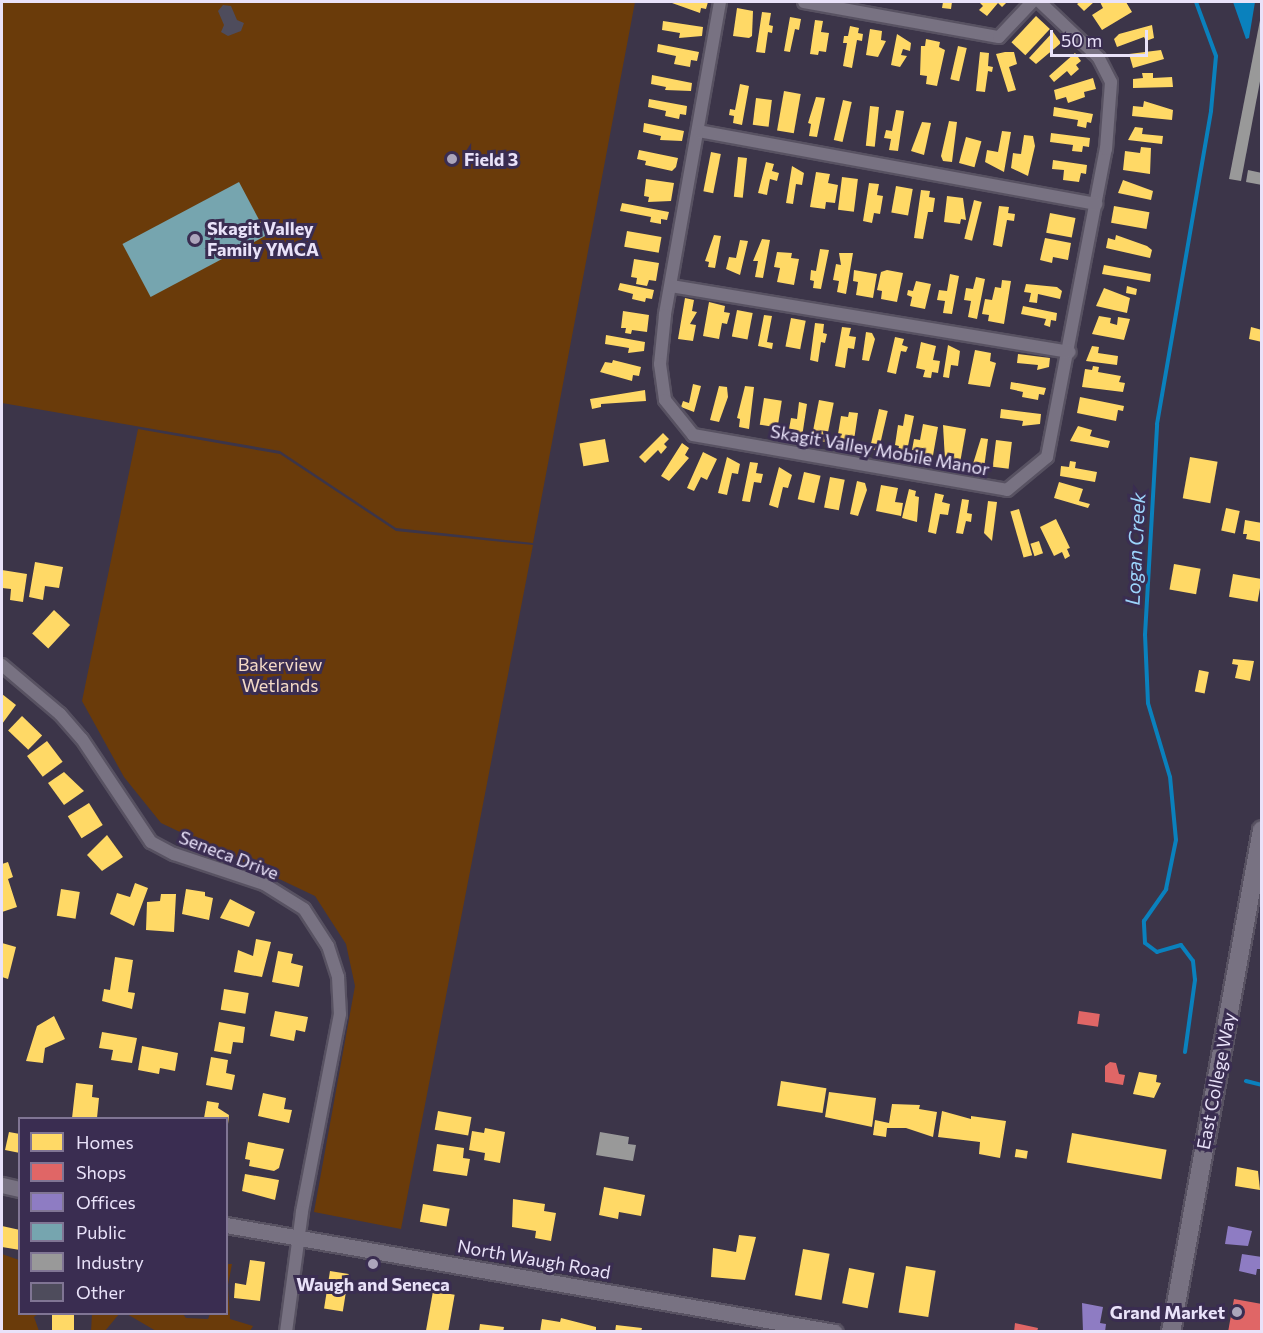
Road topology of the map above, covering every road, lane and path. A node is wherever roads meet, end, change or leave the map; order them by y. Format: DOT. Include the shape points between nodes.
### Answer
graph roads {
  1 [pos="720,2"];
  2 [pos="804,2"];
  3 [pos="1032,2"];
  4 [pos="1040,2"];
  5 [pos="698,131"];
  6 [pos="1096,204"];
  7 [pos="671,286"];
  8 [pos="1070,352"];
  9 [pos="2,665"];
  10 [pos="1262,830"];
  11 [pos="2,1185"];
  12 [pos="18,1189"];
  13 [pos="228,1225"];
  14 [pos="300,1237"];
  15 [pos="286,1332"];
  16 [pos="835,1332"];
  17 [pos="1171,1332"];
  1 -- 5 [label="street, Skagit Valley Mobile Manor"];
  2 -- 3 [label="street" via="999,37"];
  4 -- 6 [label="street, Skagit Valley Mobile Manor" via="1099,58 1111,82 1106,149"];
  5 -- 6 [label="street"];
  5 -- 7 [label="street, Skagit Valley Mobile Manor"];
  6 -- 8 [label="street, Skagit Valley Mobile Manor"];
  7 -- 8 [label="street"];
  7 -- 8 [label="street, Skagit Valley Mobile Manor" via="660,364 665,400 693,435 1006,490 1047,457"];
  9 -- 14 [label="street, Seneca Drive" via="60,714 82,739 151,842 174,854 264,884 304,909 325,939 338,977 340,1014"];
  10 -- 17 [label="main road, East College Way"];
  11 -- 12 [label="street"];
  13 -- 14 [label="street, North Waugh Road"];
  14 -- 15 [label="street, Seneca Drive"];
  14 -- 16 [label="street, North Waugh Road"];
}
